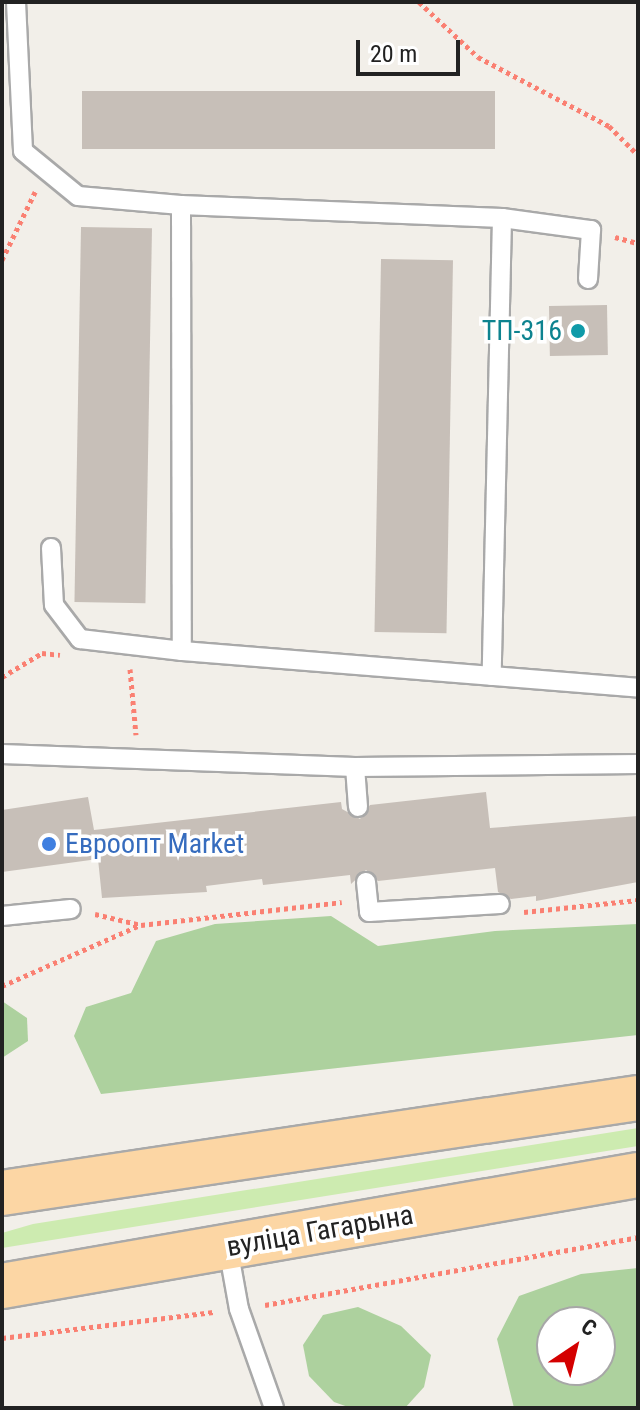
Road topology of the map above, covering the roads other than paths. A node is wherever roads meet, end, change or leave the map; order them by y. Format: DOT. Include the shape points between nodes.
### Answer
graph roads {
  1 [pos="16,2"];
  2 [pos="181,205"];
  3 [pos="502,218"];
  4 [pos="588,279"];
  5 [pos="51,548"];
  6 [pos="182,651"];
  7 [pos="492,676"];
  8 [pos="638,688"];
  9 [pos="2,754"];
  10 [pos="638,764"];
  11 [pos="355,767"];
  12 [pos="358,807"];
  13 [pos="366,882"];
  14 [pos="500,904"];
  15 [pos="71,909"];
  16 [pos="2,916"];
  17 [pos="638,1098"];
  18 [pos="638,1175"];
  19 [pos="2,1193"];
  20 [pos="228,1248"];
  21 [pos="2,1286"];
  22 [pos="274,1408"];
  1 -- 2 [label="lane" via="23,151 78,196"];
  2 -- 3 [label="lane"];
  2 -- 6 [label="lane"];
  3 -- 4 [label="lane" via="591,230"];
  3 -- 7 [label="lane"];
  5 -- 6 [label="lane" via="54,605 80,639"];
  6 -- 7 [label="lane"];
  7 -- 8 [label="lane"];
  9 -- 11 [label="lane"];
  10 -- 11 [label="lane"];
  11 -- 12 [label="lane"];
  13 -- 14 [label="lane" via="369,912"];
  15 -- 16 [label="lane"];
  17 -- 19 [label="main road"];
  18 -- 20 [label="main road, вуліца Гагарына"];
  20 -- 21 [label="main road, вуліца Гагарына"];
  20 -- 22 [label="lane" via="239,1309"];
}
